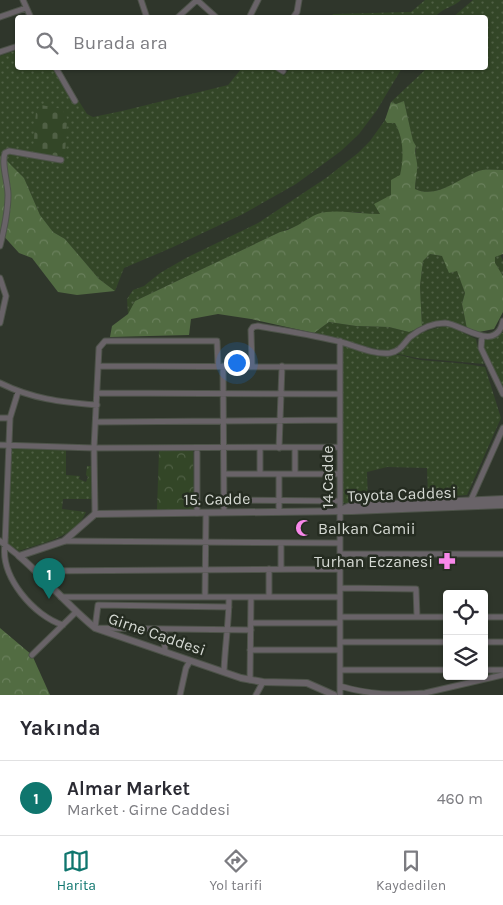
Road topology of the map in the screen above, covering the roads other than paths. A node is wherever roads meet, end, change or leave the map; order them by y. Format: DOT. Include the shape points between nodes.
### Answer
graph roads {
  1 [pos="23,0"];
  2 [pos="141,0"];
  3 [pos="197,0"];
  4 [pos="258,0"];
  5 [pos="299,0"];
  6 [pos="26,8"];
  7 [pos="30,15"];
  8 [pos="146,15"];
  9 [pos="180,15"];
  10 [pos="214,15"];
  11 [pos="250,15"];
  12 [pos="294,15"];
  13 [pos="0,17"];
  14 [pos="15,47"];
  15 [pos="0,52"];
  16 [pos="57,70"];
  17 [pos="280,70"];
  18 [pos="283,72"];
  19 [pos="75,101"];
  20 [pos="61,160"];
  21 [pos="0,246"];
  22 [pos="0,278"];
  23 [pos="503,321"];
  24 [pos="0,323"];
  25 [pos="482,336"];
  26 [pos="340,342"];
  27 [pos="99,366"];
  28 [pos="221,366"];
  29 [pos="252,366"];
  30 [pos="282,366"];
  31 [pos="340,366"];
  32 [pos="0,383"];
  33 [pos="18,392"];
  34 [pos="97,393"];
  35 [pos="223,394"];
  36 [pos="281,394"];
  37 [pos="340,394"];
  38 [pos="503,394"];
  39 [pos="97,405"];
  40 [pos="0,418"];
  41 [pos="10,418"];
  42 [pos="280,420"];
  43 [pos="340,420"];
  44 [pos="223,421"];
  45 [pos="96,422"];
  46 [pos="503,428"];
  47 [pos="0,445"];
  48 [pos="10,446"];
  49 [pos="94,448"];
  50 [pos="197,448"];
  51 [pos="224,448"];
  52 [pos="260,448"];
  53 [pos="280,448"];
  54 [pos="295,448"];
  55 [pos="340,448"];
  56 [pos="224,474"];
  57 [pos="260,474"];
  58 [pos="279,474"];
  59 [pos="295,474"];
  60 [pos="340,474"];
  61 [pos="224,500"];
  62 [pos="279,500"];
  63 [pos="503,500"];
  64 [pos="340,501"];
  65 [pos="470,502"];
  66 [pos="503,504"];
  67 [pos="340,511"];
  68 [pos="224,512"];
  69 [pos="279,512"];
  70 [pos="197,513"];
  71 [pos="206,513"];
  72 [pos="95,514"];
  73 [pos="64,541"];
  74 [pos="206,542"];
  75 [pos="2,543"];
  76 [pos="281,543"];
  77 [pos="340,543"];
  78 [pos="340,554"];
  79 [pos="503,554"];
  80 [pos="19,556"];
  81 [pos="269,569"];
  82 [pos="281,569"];
  83 [pos="340,569"];
  84 [pos="205,570"];
  85 [pos="36,571"];
  86 [pos="340,588"];
  87 [pos="61,597"];
  88 [pos="205,597"];
  89 [pos="229,597"];
  90 [pos="251,597"];
  91 [pos="269,597"];
  92 [pos="340,597"];
  93 [pos="229,607"];
  94 [pos="76,612"];
  95 [pos="417,617"];
  96 [pos="443,617"];
  97 [pos="488,617"];
  98 [pos="503,617"];
  99 [pos="340,620"];
  100 [pos="251,623"];
  101 [pos="62,625"];
  102 [pos="95,628"];
  103 [pos="164,629"];
  104 [pos="227,630"];
  105 [pos="251,630"];
  106 [pos="340,642"];
  107 [pos="443,642"];
  108 [pos="488,642"];
  109 [pos="503,642"];
  110 [pos="250,650"];
  111 [pos="340,650"];
  112 [pos="165,652"];
  113 [pos="32,655"];
  114 [pos="190,661"];
  115 [pos="340,670"];
  116 [pos="443,670"];
  117 [pos="488,670"];
  118 [pos="503,670"];
  119 [pos="224,671"];
  120 [pos="503,675"];
  121 [pos="250,680"];
  122 [pos="263,682"];
  123 [pos="340,686"];
  124 [pos="180,695"];
  125 [pos="256,695"];
  126 [pos="334,695"];
  127 [pos="340,695"];
  1 -- 6 [label="street"];
  2 -- 8 [label="street"];
  3 -- 9 [label="street"];
  3 -- 10 [label="street"];
  4 -- 11 [label="street"];
  5 -- 12 [label="street"];
  6 -- 7 [label="street"];
  6 -- 13 [label="street"];
  14 -- 15 [label="street"];
  16 -- 19 [label="street"];
  17 -- 18 [label="street"];
  20 -- 21 [label="street" via="5,153 8,197"];
  22 -- 24 [label="street" via="6,296"];
  23 -- 25 [label="street" via="498,332"];
  25 -- 26 [label="street" via="445,323 431,324 409,338 398,351 388,353"];
  25 -- 38 [label="street" via="481,348"];
  26 -- 29 [label="street" via="253,327"];
  26 -- 31 [label="street, 14.Cadde"];
  27 -- 28 [label="street"];
  27 -- 28 [label="street" via="100,348 105,341 217,342"];
  27 -- 34 [label="street"];
  28 -- 29 [label="street"];
  28 -- 35 [label="street"];
  29 -- 30 [label="street"];
  30 -- 31 [label="street"];
  30 -- 36 [label="street"];
  31 -- 37 [label="street, 14.Cadde"];
  32 -- 33 [label="street"];
  33 -- 39 [label="street" via="48,400"];
  33 -- 41 [label="street"];
  34 -- 35 [label="street"];
  34 -- 39 [label="street"];
  35 -- 36 [label="street"];
  35 -- 44 [label="street"];
  36 -- 37 [label="street"];
  36 -- 42 [label="street"];
  37 -- 43 [label="street, 14.Cadde"];
  39 -- 45 [label="street"];
  40 -- 41 [label="street"];
  41 -- 48 [label="street"];
  42 -- 43 [label="street"];
  42 -- 44 [label="street"];
  42 -- 53 [label="street"];
  43 -- 55 [label="street, 14.Cadde"];
  44 -- 45 [label="street"];
  44 -- 51 [label="street"];
  45 -- 49 [label="street"];
  46 -- 65 [label="street"];
  47 -- 48 [label="street"];
  48 -- 49 [label="street"];
  48 -- 75 [label="street"];
  49 -- 50 [label="street"];
  49 -- 72 [label="street"];
  50 -- 51 [label="street"];
  50 -- 70 [label="street"];
  51 -- 52 [label="street"];
  51 -- 56 [label="street"];
  52 -- 53 [label="street"];
  52 -- 57 [label="street"];
  53 -- 54 [label="street"];
  54 -- 55 [label="street"];
  54 -- 59 [label="street"];
  55 -- 60 [label="street, 14.Cadde"];
  56 -- 57 [label="street"];
  56 -- 61 [label="street"];
  57 -- 58 [label="street"];
  58 -- 59 [label="street"];
  58 -- 62 [label="street"];
  59 -- 60 [label="street"];
  60 -- 64 [label="street, 14.Cadde"];
  61 -- 62 [label="street"];
  61 -- 68 [label="street"];
  62 -- 64 [label="street"];
  62 -- 69 [label="street"];
  63 -- 65 [label="street, Toyota Caddesi"];
  64 -- 67 [label="street, 14.Cadde"];
  65 -- 66 [label="street, Toyota Caddesi"];
  65 -- 67 [label="street, Toyota Caddesi"];
  67 -- 69 [label="street, 15. Cadde"];
  67 -- 77 [label="street, 14.Cadde"];
  68 -- 69 [label="street, 15. Cadde"];
  68 -- 71 [label="street, 15. Cadde"];
  70 -- 71 [label="street, 15. Cadde"];
  70 -- 72 [label="street, 15. Cadde"];
  71 -- 74 [label="street"];
  72 -- 73 [label="street"];
  73 -- 74 [label="street"];
  73 -- 80 [label="street"];
  74 -- 76 [label="street"];
  74 -- 84 [label="street"];
  75 -- 80 [label="street, Girne Caddesi"];
  75 -- 101 [label="street" via="5,564 14,587 40,614"];
  76 -- 77 [label="street"];
  76 -- 82 [label="street"];
  77 -- 78 [label="street, 14.Cadde"];
  78 -- 79 [label="street"];
  78 -- 83 [label="street, 14.Cadde"];
  80 -- 85 [label="street, Girne Caddesi"];
  81 -- 82 [label="street"];
  81 -- 84 [label="street"];
  81 -- 91 [label="street"];
  82 -- 83 [label="street"];
  83 -- 86 [label="street, 14.Cadde"];
  84 -- 85 [label="street"];
  84 -- 88 [label="street"];
  85 -- 87 [label="street, Girne Caddesi"];
  86 -- 92 [label="street, 14.Cadde"];
  86 -- 95 [label="street" via="416,588"];
  87 -- 88 [label="street"];
  87 -- 94 [label="street, Girne Caddesi"];
  88 -- 89 [label="street"];
  89 -- 90 [label="street"];
  89 -- 93 [label="street"];
  90 -- 91 [label="street"];
  90 -- 100 [label="street"];
  91 -- 92 [label="street"];
  92 -- 99 [label="street, 14.Cadde"];
  93 -- 102 [label="street" via="98,605"];
  93 -- 104 [label="street"];
  94 -- 101 [label="street"];
  94 -- 102 [label="street, Girne Caddesi"];
  95 -- 96 [label="street"];
  95 -- 99 [label="street"];
  97 -- 98 [label="street"];
  99 -- 100 [label="street"];
  99 -- 106 [label="street, 14.Cadde"];
  100 -- 105 [label="street"];
  101 -- 113 [label="street"];
  102 -- 103 [label="street"];
  102 -- 112 [label="street, Girne Caddesi"];
  103 -- 104 [label="street"];
  103 -- 112 [label="street"];
  104 -- 105 [label="street"];
  104 -- 119 [label="street"];
  105 -- 110 [label="street"];
  106 -- 107 [label="street"];
  106 -- 111 [label="street, 14.Cadde"];
  108 -- 109 [label="street"];
  110 -- 111 [label="street"];
  110 -- 121 [label="street"];
  111 -- 115 [label="street, 14.Cadde"];
  112 -- 114 [label="street, Girne Caddesi"];
  114 -- 119 [label="street, Girne Caddesi"];
  114 -- 124 [label="street"];
  115 -- 116 [label="street"];
  115 -- 123 [label="street, 14.Cadde"];
  117 -- 118 [label="street"];
  119 -- 121 [label="street, Girne Caddesi"];
  120 -- 123 [label="street" via="414,694 368,694"];
  121 -- 122 [label="street, Girne Caddesi"];
  122 -- 125 [label="street"];
  122 -- 126 [label="street, Girne Caddesi" via="307,683"];
  123 -- 127 [label="street, 14.Cadde"];
}
